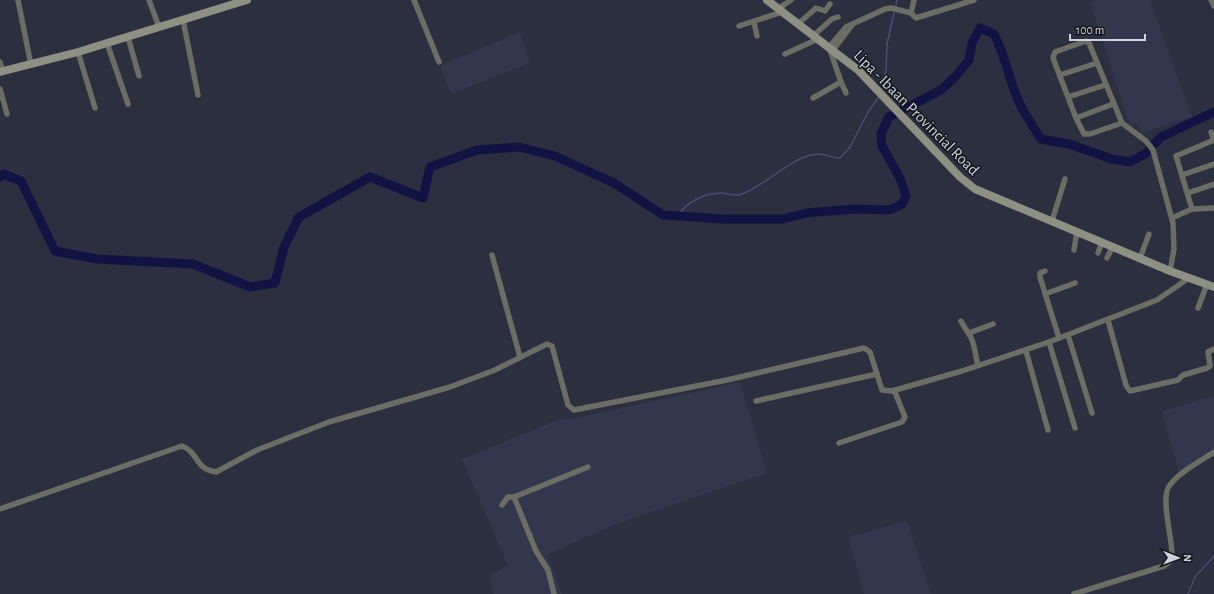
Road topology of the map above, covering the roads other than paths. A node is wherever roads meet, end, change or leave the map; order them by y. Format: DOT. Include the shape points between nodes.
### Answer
graph roads {
  1 [pos="18,0"];
  2 [pos="149,0"];
  3 [pos="247,0"];
  4 [pos="414,0"];
  5 [pos="766,0"];
  6 [pos="791,0"];
  7 [pos="914,0"];
  8 [pos="974,0"];
  9 [pos="1212,0"];
  10 [pos="830,4"];
  11 [pos="1214,6"];
  12 [pos="780,10"];
  13 [pos="911,13"];
  14 [pos="838,16"];
  15 [pos="183,20"];
  16 [pos="754,22"];
  17 [pos="798,24"];
  18 [pos="739,26"];
  19 [pos="159,27"];
  20 [pos="128,36"];
  21 [pos="757,36"];
  22 [pos="816,37"];
  23 [pos="107,43"];
  24 [pos="831,48"];
  25 [pos="78,52"];
  26 [pos="785,54"];
  27 [pos="0,62"];
  28 [pos="439,62"];
  29 [pos="1097,63"];
  30 [pos="31,65"];
  31 [pos="1,72"];
  32 [pos="1060,75"];
  33 [pos="138,76"];
  34 [pos="841,82"];
  35 [pos="1105,85"];
  36 [pos="0,89"];
  37 [pos="846,93"];
  38 [pos="198,95"];
  39 [pos="1068,97"];
  40 [pos="813,98"];
  41 [pos="128,104"];
  42 [pos="1113,104"];
  43 [pos="95,108"];
  44 [pos="7,114"];
  45 [pos="1076,118"];
  46 [pos="1122,123"];
  47 [pos="1211,132"];
  48 [pos="1214,140"];
  49 [pos="1214,164"];
  50 [pos="1182,175"];
  51 [pos="1065,180"];
  52 [pos="1214,184"];
  53 [pos="1188,193"];
  54 [pos="1214,208"];
  55 [pos="1192,209"];
  56 [pos="1172,218"];
  57 [pos="1052,221"];
  58 [pos="1077,231"];
  59 [pos="1149,234"];
  60 [pos="1102,242"];
  61 [pos="1113,246"];
  62 [pos="1074,250"];
  63 [pos="1098,254"];
  64 [pos="492,255"];
  65 [pos="1107,258"];
  66 [pos="1140,258"];
  67 [pos="1045,271"];
  68 [pos="1170,271"];
  69 [pos="1189,278"];
  70 [pos="1075,283"];
  71 [pos="1210,286"];
  72 [pos="1045,294"];
  73 [pos="1198,308"];
  74 [pos="1108,320"];
  75 [pos="962,321"];
  76 [pos="993,324"];
  77 [pos="969,333"];
  78 [pos="1068,335"];
  79 [pos="1059,338"];
  80 [pos="1049,342"];
  81 [pos="1214,349"];
  82 [pos="1026,351"];
  83 [pos="520,357"];
  84 [pos="978,365"];
  85 [pos="877,374"];
  86 [pos="894,390"];
  87 [pos="756,401"];
  88 [pos="1092,413"];
  89 [pos="1075,428"];
  90 [pos="1048,430"];
  91 [pos="839,443"];
  92 [pos="1214,452"];
  93 [pos="588,467"];
  94 [pos="514,496"];
  95 [pos="502,505"];
  96 [pos="0,509"];
  97 [pos="554,594"];
  98 [pos="1074,594"];
  1 -- 30 [label="street"];
  2 -- 19 [label="street"];
  3 -- 15 [label="main road"];
  4 -- 28 [label="street"];
  5 -- 12 [label="main road, Lipa - Ibaan Provincial Road"];
  6 -- 12 [label="street"];
  7 -- 13 [label="street"];
  8 -- 13 [label="street" via="916,18"];
  9 -- 11 [label="street"];
  10 -- 17 [label="street" via="825,11 816,8"];
  12 -- 16 [label="street"];
  12 -- 17 [label="main road, Lipa - Ibaan Provincial Road"];
  13 -- 24 [label="street" via="885,9 846,27"];
  14 -- 22 [label="street"];
  15 -- 19 [label="main road"];
  15 -- 38 [label="street"];
  16 -- 18 [label="street"];
  16 -- 21 [label="street"];
  17 -- 22 [label="main road, Lipa - Ibaan Provincial Road"];
  19 -- 20 [label="main road"];
  20 -- 23 [label="main road"];
  20 -- 33 [label="street"];
  22 -- 24 [label="main road, Lipa - Ibaan Provincial Road"];
  22 -- 26 [label="street"];
  23 -- 25 [label="main road"];
  23 -- 41 [label="street"];
  24 -- 34 [label="street"];
  24 -- 57 [label="main road, Lipa - Ibaan Provincial Road" via="858,70 960,177 975,188"];
  25 -- 30 [label="main road"];
  25 -- 43 [label="street"];
  27 -- 31 [label="street"];
  29 -- 32 [label="street"];
  29 -- 32 [label="street" via="1089,43 1082,42 1055,52 1053,58"];
  29 -- 35 [label="street"];
  30 -- 31 [label="main road"];
  32 -- 39 [label="street"];
  34 -- 37 [label="street"];
  34 -- 40 [label="street"];
  35 -- 39 [label="street"];
  35 -- 42 [label="street"];
  36 -- 44 [label="street"];
  39 -- 45 [label="street"];
  42 -- 45 [label="street"];
  42 -- 46 [label="street"];
  45 -- 46 [label="street" via="1086,136"];
  46 -- 56 [label="street" via="1146,141 1153,150"];
  47 -- 48 [label="street"];
  48 -- 50 [label="street" via="1177,155"];
  49 -- 50 [label="street"];
  50 -- 53 [label="street"];
  51 -- 57 [label="street"];
  52 -- 53 [label="street"];
  53 -- 55 [label="street"];
  54 -- 55 [label="street"];
  55 -- 56 [label="street"];
  56 -- 68 [label="street" via="1174,248"];
  57 -- 58 [label="main road, Lipa - Ibaan Provincial Road"];
  58 -- 60 [label="main road, Lipa - Ibaan Provincial Road"];
  58 -- 62 [label="street"];
  59 -- 66 [label="street"];
  60 -- 61 [label="main road, Lipa - Ibaan Provincial Road"];
  60 -- 63 [label="street"];
  61 -- 65 [label="street"];
  61 -- 66 [label="main road, Lipa - Ibaan Provincial Road"];
  64 -- 83 [label="street"];
  66 -- 68 [label="main road, Lipa - Ibaan Provincial Road"];
  67 -- 72 [label="street" via="1040,275"];
  68 -- 69 [label="main road, Lipa - Ibaan Provincial Road"];
  69 -- 71 [label="main road, Lipa - Ibaan Provincial Road"];
  69 -- 74 [label="street" via="1157,300"];
  70 -- 72 [label="street"];
  71 -- 73 [label="street"];
  72 -- 79 [label="street"];
  74 -- 78 [label="street"];
  74 -- 81 [label="street" via="1126,385 1130,391 1178,380 1183,375 1207,368 1210,366 1208,352"];
  75 -- 77 [label="street" via="964,329"];
  76 -- 77 [label="street"];
  77 -- 84 [label="street"];
  78 -- 79 [label="street"];
  78 -- 88 [label="street"];
  79 -- 80 [label="street"];
  80 -- 82 [label="street"];
  80 -- 89 [label="street"];
  82 -- 84 [label="street"];
  82 -- 90 [label="street"];
  83 -- 85 [label="street" via="551,344 568,405 574,410 727,380 864,348 870,352"];
  83 -- 96 [label="street" via="495,370 450,387 322,425 257,450 216,472 201,467 190,449 182,446"];
  84 -- 86 [label="street"];
  85 -- 86 [label="street" via="882,390"];
  85 -- 87 [label="street"];
  86 -- 91 [label="street" via="905,417 902,422"];
  92 -- 98 [label="street" via="1176,478 1167,489 1166,501 1174,549 1172,560 1164,566"];
  93 -- 94 [label="street"];
  94 -- 95 [label="street"];
  94 -- 97 [label="street" via="536,551 548,570"];
}
